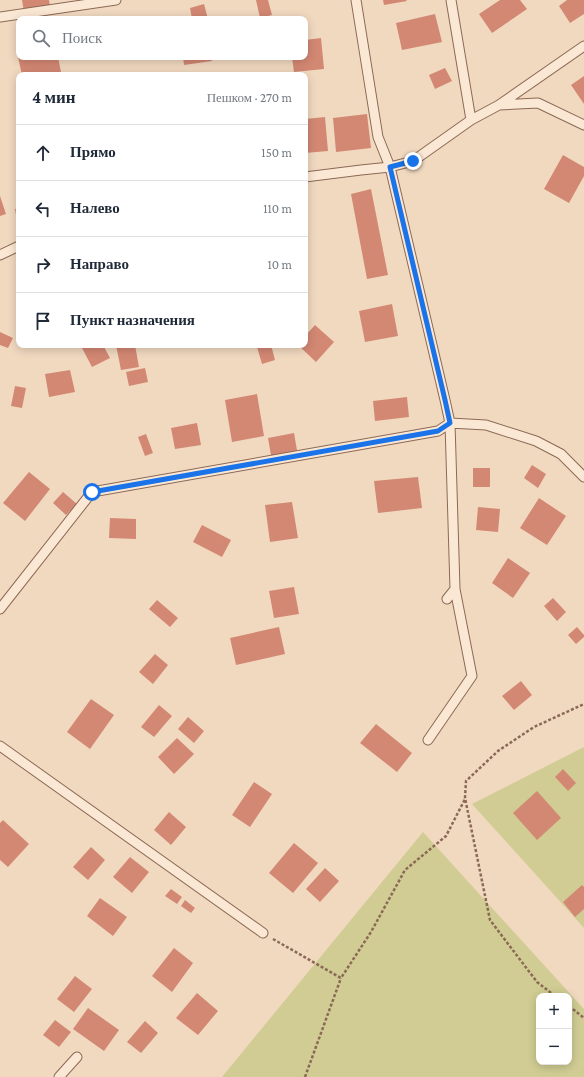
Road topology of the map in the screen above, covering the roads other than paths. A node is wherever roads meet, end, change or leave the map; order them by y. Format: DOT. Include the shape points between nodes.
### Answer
graph roads {
  1 [pos="116,0"];
  2 [pos="356,0"];
  3 [pos="451,0"];
  4 [pos="0,17"];
  5 [pos="584,46"];
  6 [pos="499,105"];
  7 [pos="471,120"];
  8 [pos="584,125"];
  9 [pos="390,167"];
  10 [pos="308,178"];
  11 [pos="16,247"];
  12 [pos="0,254"];
  13 [pos="450,423"];
  14 [pos="584,477"];
  15 [pos="455,589"];
  16 [pos="447,599"];
  17 [pos="0,609"];
  18 [pos="428,740"];
  19 [pos="0,746"];
  20 [pos="263,933"];
  21 [pos="77,1057"];
  22 [pos="59,1077"];
  1 -- 4 [label="lane"];
  2 -- 9 [label="lane" via="378,137"];
  3 -- 7 [label="lane"];
  5 -- 6 [label="lane"];
  6 -- 7 [label="lane"];
  6 -- 8 [label="lane" via="538,103"];
  7 -- 9 [label="lane" via="413,161"];
  9 -- 10 [label="lane"];
  9 -- 13 [label="lane"];
  11 -- 12 [label="lane"];
  13 -- 14 [label="lane" via="486,426 536,440 561,454"];
  13 -- 15 [label="lane"];
  13 -- 17 [label="lane" via="438,431 92,492"];
  15 -- 16 [label="lane"];
  15 -- 18 [label="lane" via="472,676"];
  19 -- 20 [label="lane"];
  21 -- 22 [label="lane"];
}
